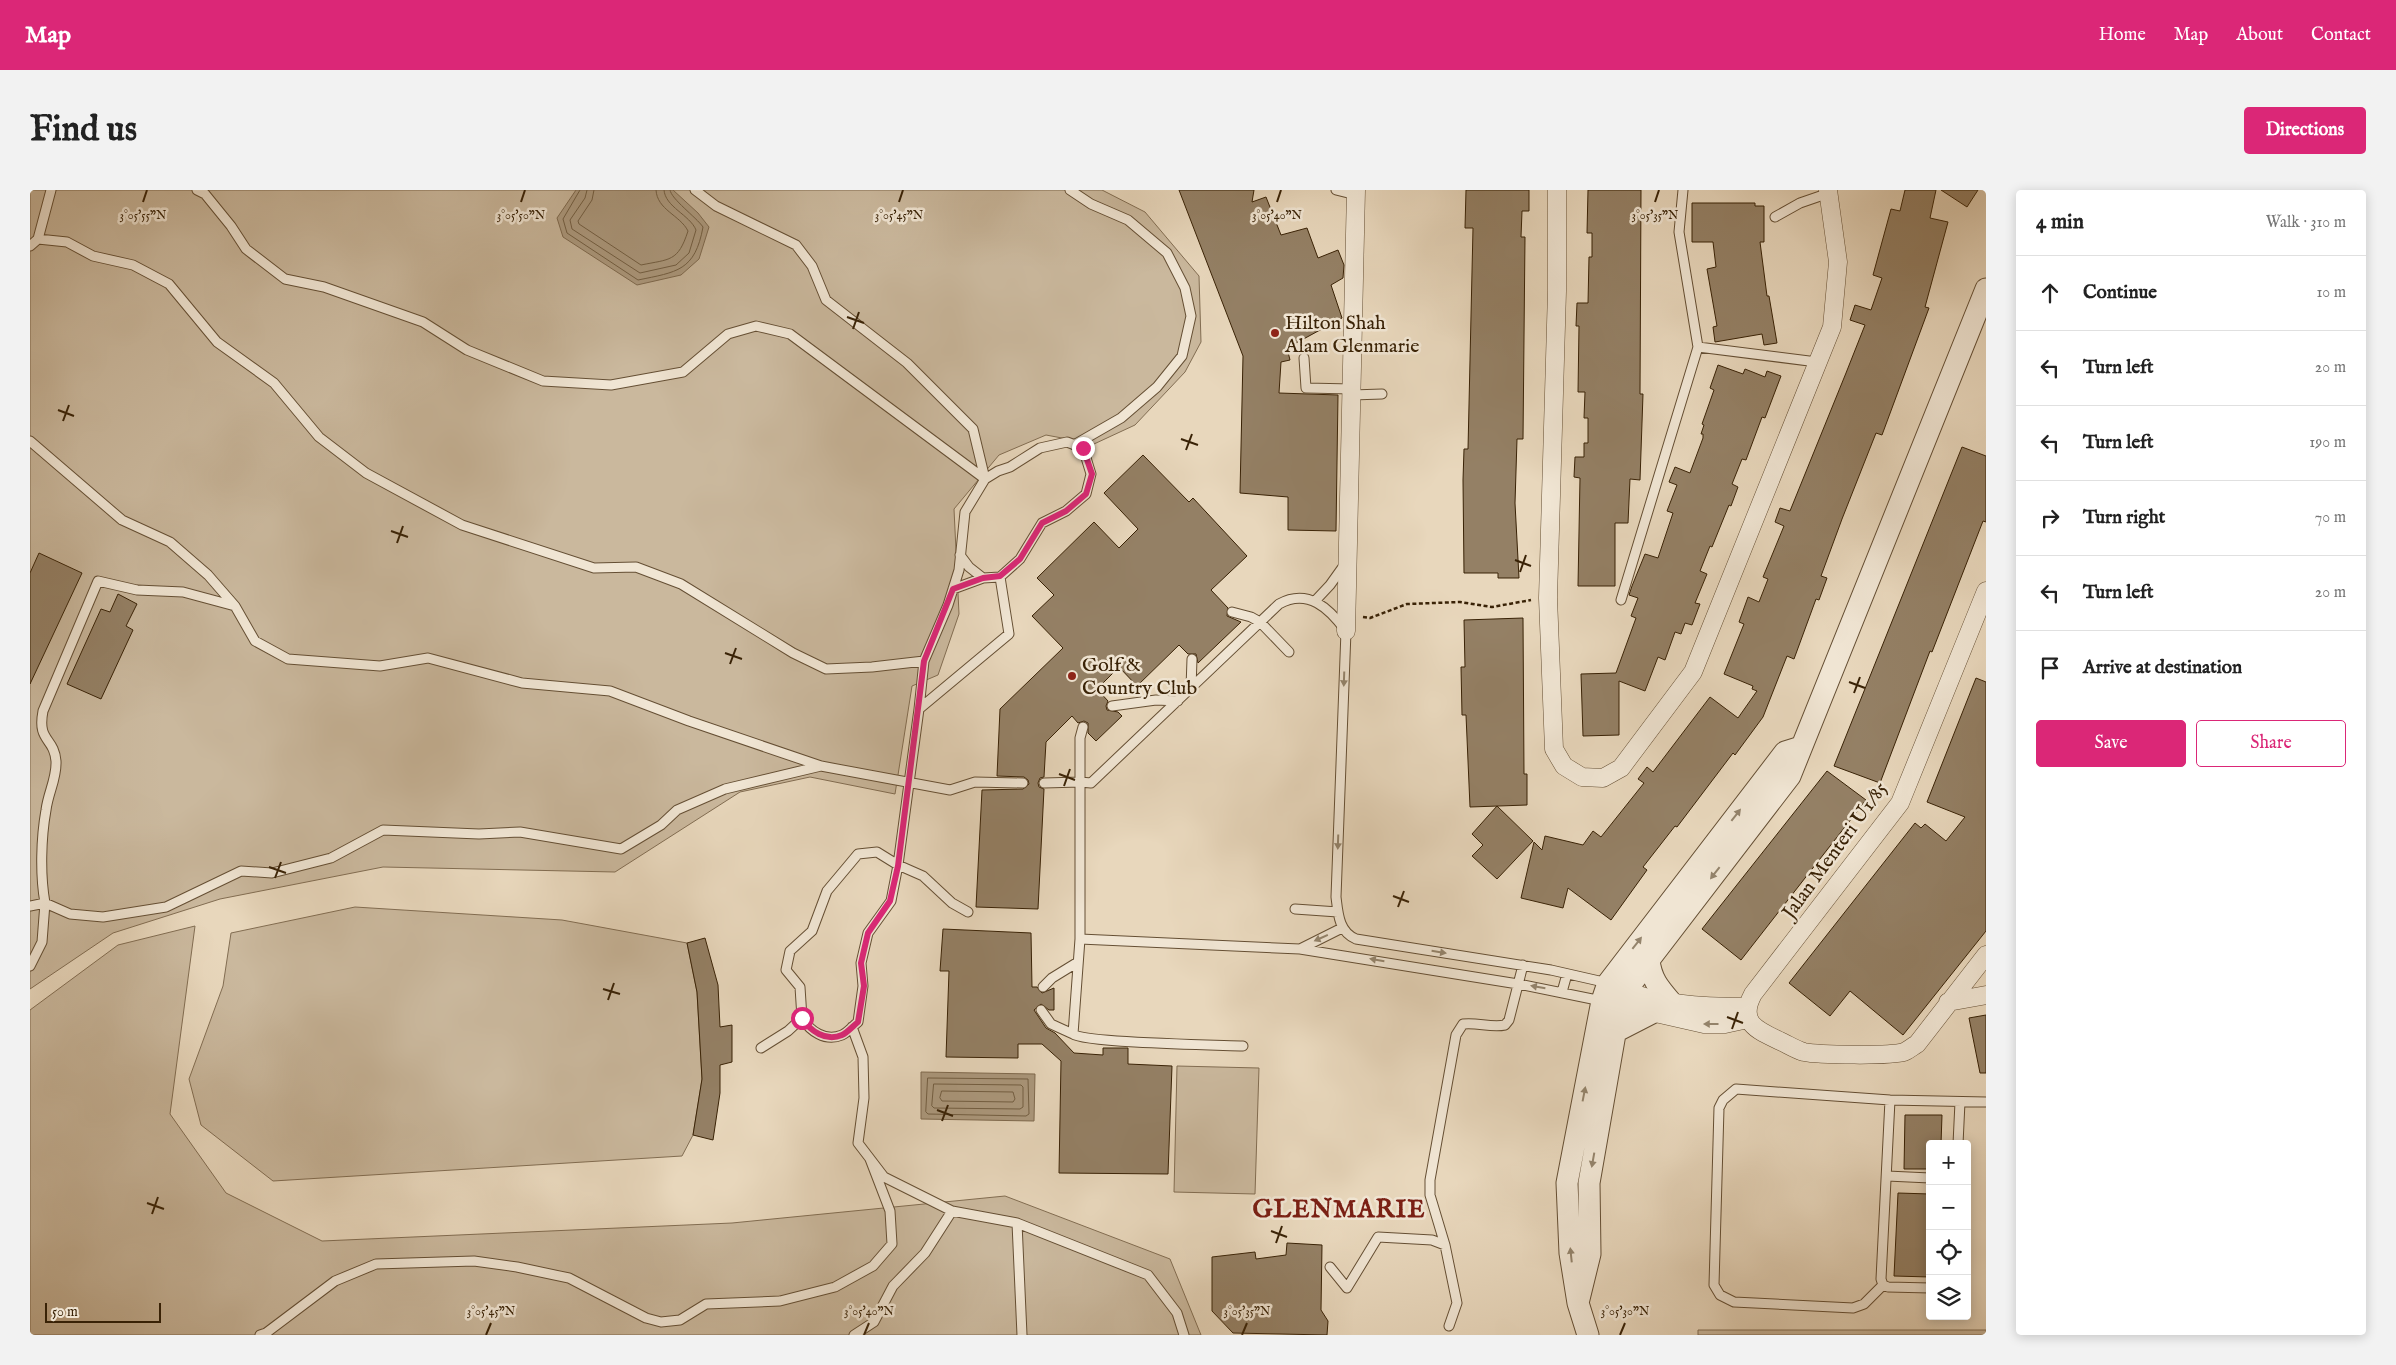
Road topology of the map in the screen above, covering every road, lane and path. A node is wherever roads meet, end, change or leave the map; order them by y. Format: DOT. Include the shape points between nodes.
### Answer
graph roads {
  1 [pos="51,190"];
  2 [pos="197,190"];
  3 [pos="695,190"];
  4 [pos="1070,190"];
  5 [pos="1336,190"];
  6 [pos="1557,190"];
  7 [pos="1683,190"];
  8 [pos="1356,192"];
  9 [pos="1829,192"];
  10 [pos="1775,217"];
  11 [pos="38,239"];
  12 [pos="30,246"];
  13 [pos="1986,289"];
  14 [pos="1698,347"];
  15 [pos="1304,358"];
  16 [pos="1817,362"];
  17 [pos="1352,392"];
  18 [pos="1382,394"];
  19 [pos="30,441"];
  20 [pos="1074,445"];
  21 [pos="985,479"];
  22 [pos="960,555"];
  23 [pos="1348,558"];
  24 [pos="1000,576"];
  25 [pos="983,578"];
  26 [pos="953,589"];
  27 [pos="1986,591"];
  28 [pos="1548,598"];
  29 [pos="1315,600"];
  30 [pos="1621,600"];
  31 [pos="235,606"];
  32 [pos="1232,612"];
  33 [pos="1260,622"];
  34 [pos="1346,623"];
  35 [pos="1289,652"];
  36 [pos="1192,658"];
  37 [pos="924,661"];
  38 [pos="1191,688"];
  39 [pos="1178,700"];
  40 [pos="1112,706"];
  41 [pos="919,709"];
  42 [pos="1083,727"];
  43 [pos="1800,747"];
  44 [pos="821,766"];
  45 [pos="1023,782"];
  46 [pos="1080,782"];
  47 [pos="908,783"];
  48 [pos="1044,783"];
  49 [pos="898,866"];
  50 [pos="45,903"];
  51 [pos="30,906"];
  52 [pos="1295,909"];
  53 [pos="968,912"];
  54 [pos="1338,912"];
  55 [pos="1342,928"];
  56 [pos="1080,939"];
  57 [pos="1300,949"];
  58 [pos="1986,955"];
  59 [pos="1649,960"];
  60 [pos="1078,962"];
  61 [pos="1523,965"];
  62 [pos="30,966"];
  63 [pos="1567,974"];
  64 [pos="1518,984"];
  65 [pos="1043,987"];
  66 [pos="1562,992"];
  67 [pos="1614,995"];
  68 [pos="1986,995"];
  69 [pos="1671,1002"];
  70 [pos="1948,1002"];
  71 [pos="1042,1010"];
  72 [pos="1652,1013"];
  73 [pos="1747,1013"];
  74 [pos="802,1018"];
  75 [pos="852,1027"];
  76 [pos="1615,1032"];
  77 [pos="1073,1034"];
  78 [pos="1243,1046"];
  79 [pos="761,1048"];
  80 [pos="1890,1100"];
  81 [pos="1960,1102"];
  82 [pos="1986,1102"];
  83 [pos="1958,1140"];
  84 [pos="870,1159"];
  85 [pos="1887,1176"];
  86 [pos="1926,1178"];
  87 [pos="952,1211"];
  88 [pos="1017,1223"];
  89 [pos="1445,1245"];
  90 [pos="1330,1267"];
  91 [pos="1883,1285"];
  92 [pos="1926,1288"];
  93 [pos="1578,1303"];
  94 [pos="1449,1326"];
  95 [pos="260,1335"];
  96 [pos="854,1335"];
  97 [pos="1022,1335"];
  98 [pos="1184,1335"];
  99 [pos="1588,1335"];
  1 -- 11 [label="lane"];
  2 -- 21 [label="lane" via="205,194 246,249 285,280 324,287 423,322 467,350 543,381 611,385 682,372 728,334 756,326 790,334"];
  3 -- 21 [label="lane" via="716,206 796,246 812,266 826,300 907,363 973,429"];
  4 -- 20 [label="lane" via="1091,204 1128,220 1167,253 1185,288 1190,316 1182,356 1157,387 1121,418"];
  5 -- 8 [label="lane"];
  6 -- 28 [label="street"];
  7 -- 14 [label="lane" via="1679,232"];
  8 -- 17 [label="street"];
  9 -- 10 [label="lane"];
  9 -- 16 [label="street" via="1838,262 1832,327"];
  11 -- 12 [label="lane"];
  11 -- 37 [label="lane" via="67,242 93,256 133,265 169,284 217,342 274,383 319,437 366,473 462,525 594,568 636,567 681,584 793,653 826,669"];
  13 -- 43 [label="street"];
  14 -- 16 [label="lane"];
  14 -- 30 [label="lane"];
  15 -- 17 [label="lane" via="1306,388"];
  16 -- 28 [label="street" via="1693,672 1621,768 1603,778 1582,777 1564,766 1554,749"];
  17 -- 18 [label="lane"];
  17 -- 23 [label="street"];
  19 -- 31 [label="lane" via="122,520 170,542 208,575"];
  20 -- 21 [label="lane" via="1067,442 1040,448"];
  20 -- 24 [label="lane" via="1083,448 1092,474 1086,494 1066,511 1042,523 1020,559"];
  21 -- 22 [label="lane" via="965,512"];
  22 -- 25 [label="lane"];
  22 -- 26 [label="lane"];
  23 -- 29 [label="lane" via="1330,585"];
  23 -- 34 [label="street"];
  24 -- 25 [label="lane"];
  24 -- 41 [label="lane" via="1009,634"];
  25 -- 26 [label="lane"];
  26 -- 37 [label="lane"];
  27 -- 73 [label="street, Jalan Menteri U1/85" via="1900,803 1753,994"];
  28 -- 34 [label="path" via="1492,607 1460,602 1406,604"];
  29 -- 33 [label="lane" via="1286,600"];
  29 -- 34 [label="lane"];
  31 -- 44 [label="lane" via="255,641 288,659 380,666 428,658 522,683 610,691 689,722"];
  31 -- 50 [label="lane" via="183,592 137,590 98,580 40,724 43,735 56,753 56,768 46,810 41,882"];
  32 -- 33 [label="lane"];
  33 -- 35 [label="lane"];
  33 -- 38 [label="lane"];
  34 -- 54 [label="lane, one-way"];
  36 -- 38 [label="lane"];
  37 -- 41 [label="lane"];
  38 -- 39 [label="lane"];
  39 -- 40 [label="lane"];
  39 -- 46 [label="lane" via="1091,783"];
  41 -- 47 [label="lane"];
  42 -- 46 [label="lane"];
  43 -- 59 [label="street, one-way" via="1790,776"];
  67 -- 43 [label="street, one-way" via="1785,752"];
  44 -- 47 [label="lane"];
  44 -- 50 [label="lane" via="725,789 677,810 621,850 520,832 479,834 383,830 331,858 272,873 242,871 166,907 103,917 70,914"];
  45 -- 47 [label="lane" via="975,782 950,790"];
  46 -- 48 [label="lane"];
  46 -- 56 [label="lane"];
  47 -- 49 [label="lane"];
  49 -- 53 [label="lane" via="923,876 952,903"];
  49 -- 74 [label="lane" via="877,852 858,854 827,891 812,931 790,950 786,970 800,987"];
  49 -- 75 [label="lane" via="890,901 868,933 861,963 864,986 858,1022"];
  50 -- 51 [label="lane"];
  50 -- 62 [label="lane" via="42,942"];
  52 -- 54 [label="lane"];
  54 -- 55 [label="lane"];
  55 -- 57 [label="lane, one-way"];
  55 -- 61 [label="lane, one-way" via="1356,938"];
  56 -- 57 [label="lane"];
  56 -- 60 [label="lane"];
  64 -- 57 [label="lane, one-way"];
  58 -- 70 [label="street"];
  59 -- 67 [label="street"];
  59 -- 69 [label="street" via="1650,973 1656,985"];
  60 -- 65 [label="lane"];
  60 -- 77 [label="lane"];
  61 -- 63 [label="lane"];
  61 -- 64 [label="lane"];
  63 -- 66 [label="lane"];
  63 -- 67 [label="lane"];
  66 -- 64 [label="lane, one-way"];
  64 -- 89 [label="lane" via="1505,1025 1463,1024 1456,1034 1430,1180 1430,1196"];
  66 -- 67 [label="lane"];
  67 -- 69 [label="street"];
  67 -- 72 [label="street"];
  67 -- 76 [label="street"];
  93 -- 67 [label="street, one-way" via="1570,1253 1567,1182"];
  68 -- 70 [label="street"];
  69 -- 73 [label="street"];
  70 -- 73 [label="street" via="1917,1044 1905,1052 1889,1055 1804,1052 1752,1025"];
  71 -- 77 [label="lane" via="1051,1024"];
  73 -- 72 [label="street, one-way" via="1725,1024 1704,1024"];
  72 -- 76 [label="street"];
  74 -- 75 [label="lane" via="808,1028 824,1036 842,1035"];
  74 -- 79 [label="lane"];
  75 -- 84 [label="lane" via="863,1057 864,1098 858,1143"];
  76 -- 93 [label="street, one-way" via="1589,1183 1590,1254"];
  77 -- 78 [label="lane" via="1107,1040"];
  80 -- 81 [label="lane"];
  80 -- 85 [label="lane"];
  80 -- 91 [label="lane" via="1736,1089 1719,1108 1714,1285 1720,1295 1734,1302 1853,1308 1864,1304"];
  81 -- 82 [label="lane"];
  81 -- 83 [label="lane"];
  84 -- 87 [label="lane" via="884,1177"];
  84 -- 95 [label="lane" via="890,1211 892,1244 873,1266 835,1287 780,1301 706,1304 680,1320 661,1322 646,1318 569,1278 517,1267 474,1261 376,1264 335,1281"];
  85 -- 86 [label="lane"];
  85 -- 91 [label="lane"];
  87 -- 88 [label="lane"];
  87 -- 96 [label="lane" via="925,1253 893,1286 874,1322"];
  88 -- 97 [label="lane"];
  88 -- 98 [label="lane" via="1148,1275 1177,1313"];
  89 -- 90 [label="lane" via="1432,1240 1378,1237 1347,1288"];
  89 -- 94 [label="lane" via="1457,1303"];
  91 -- 92 [label="lane" via="1888,1288"];
  93 -- 99 [label="street"];
}
